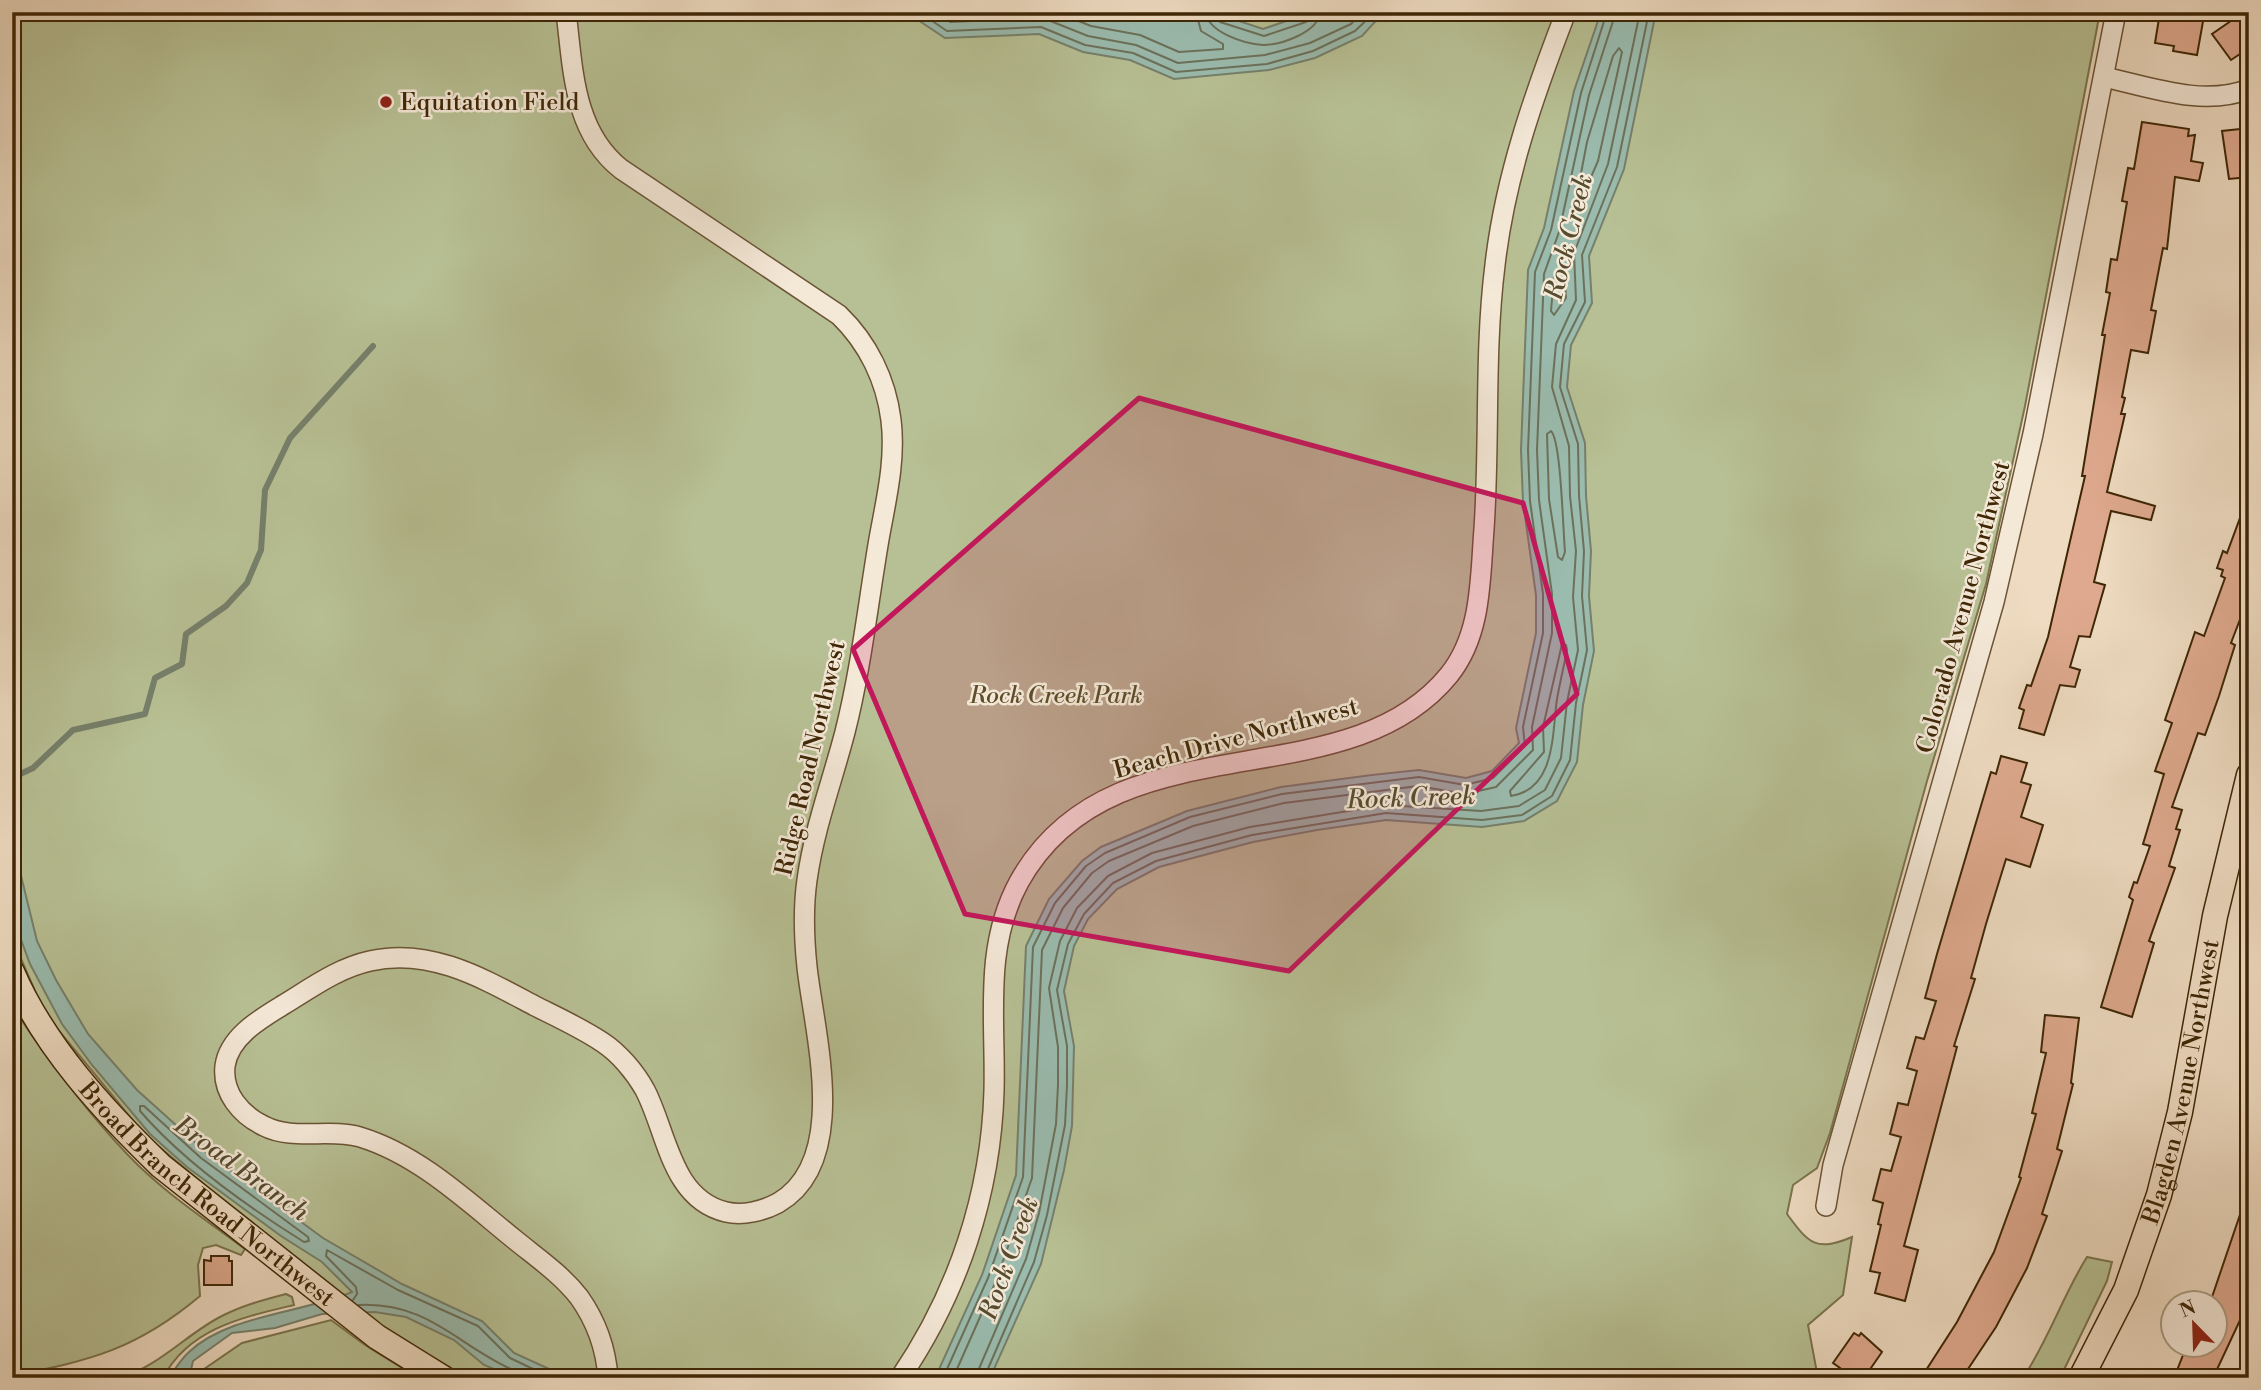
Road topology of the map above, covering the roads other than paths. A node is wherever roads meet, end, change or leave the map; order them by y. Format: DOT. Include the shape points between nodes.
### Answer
graph roads {
  1 [pos="566,12"];
  2 [pos="1566,12"];
  3 [pos="2116,12"];
  4 [pos="2104,77"];
  5 [pos="2249,89"];
  6 [pos="2249,775"];
  7 [pos="12,971"];
  8 [pos="1826,1206"];
  9 [pos="443,1378"];
  10 [pos="608,1378"];
  11 [pos="900,1378"];
  12 [pos="2081,1378"];
  1 -- 10 [label="street, Ridge Road Northwest" via="577,97 599,147 621,169 839,315 873,361 887,400 892,454 858,668 845,731 815,829 805,889 805,946 822,1094 816,1148 799,1184 778,1202 745,1213 711,1207 683,1182 644,1089 609,1046 483,979 453,966 413,958 383,958 352,966 262,1018 231,1049 225,1064 235,1103 259,1124 279,1132 359,1137 397,1153 455,1191 555,1272 575,1292 602,1341"];
  2 -- 11 [label="street, Beach Drive Northwest" via="1526,120 1500,229 1490,323 1480,587 1466,647 1434,690 1386,723 1323,744 1161,778 1121,792 1070,821 1035,857 1013,894 996,946 993,1116 977,1210 940,1311"];
  3 -- 4 [label="street, Colorado Avenue Northwest"];
  4 -- 5 [label="street" via="2201,97"];
  4 -- 8 [label="street, Colorado Avenue Northwest" via="2035,424 1994,602 1833,1165"];
  6 -- 12 [label="main road, Blagden Avenue Northwest" via="2215,916 2180,1112 2159,1195 2126,1290"];
  7 -- 9 [label="main road, Broad Branch Road Northwest" via="57,1049 145,1151 351,1317"];
}
